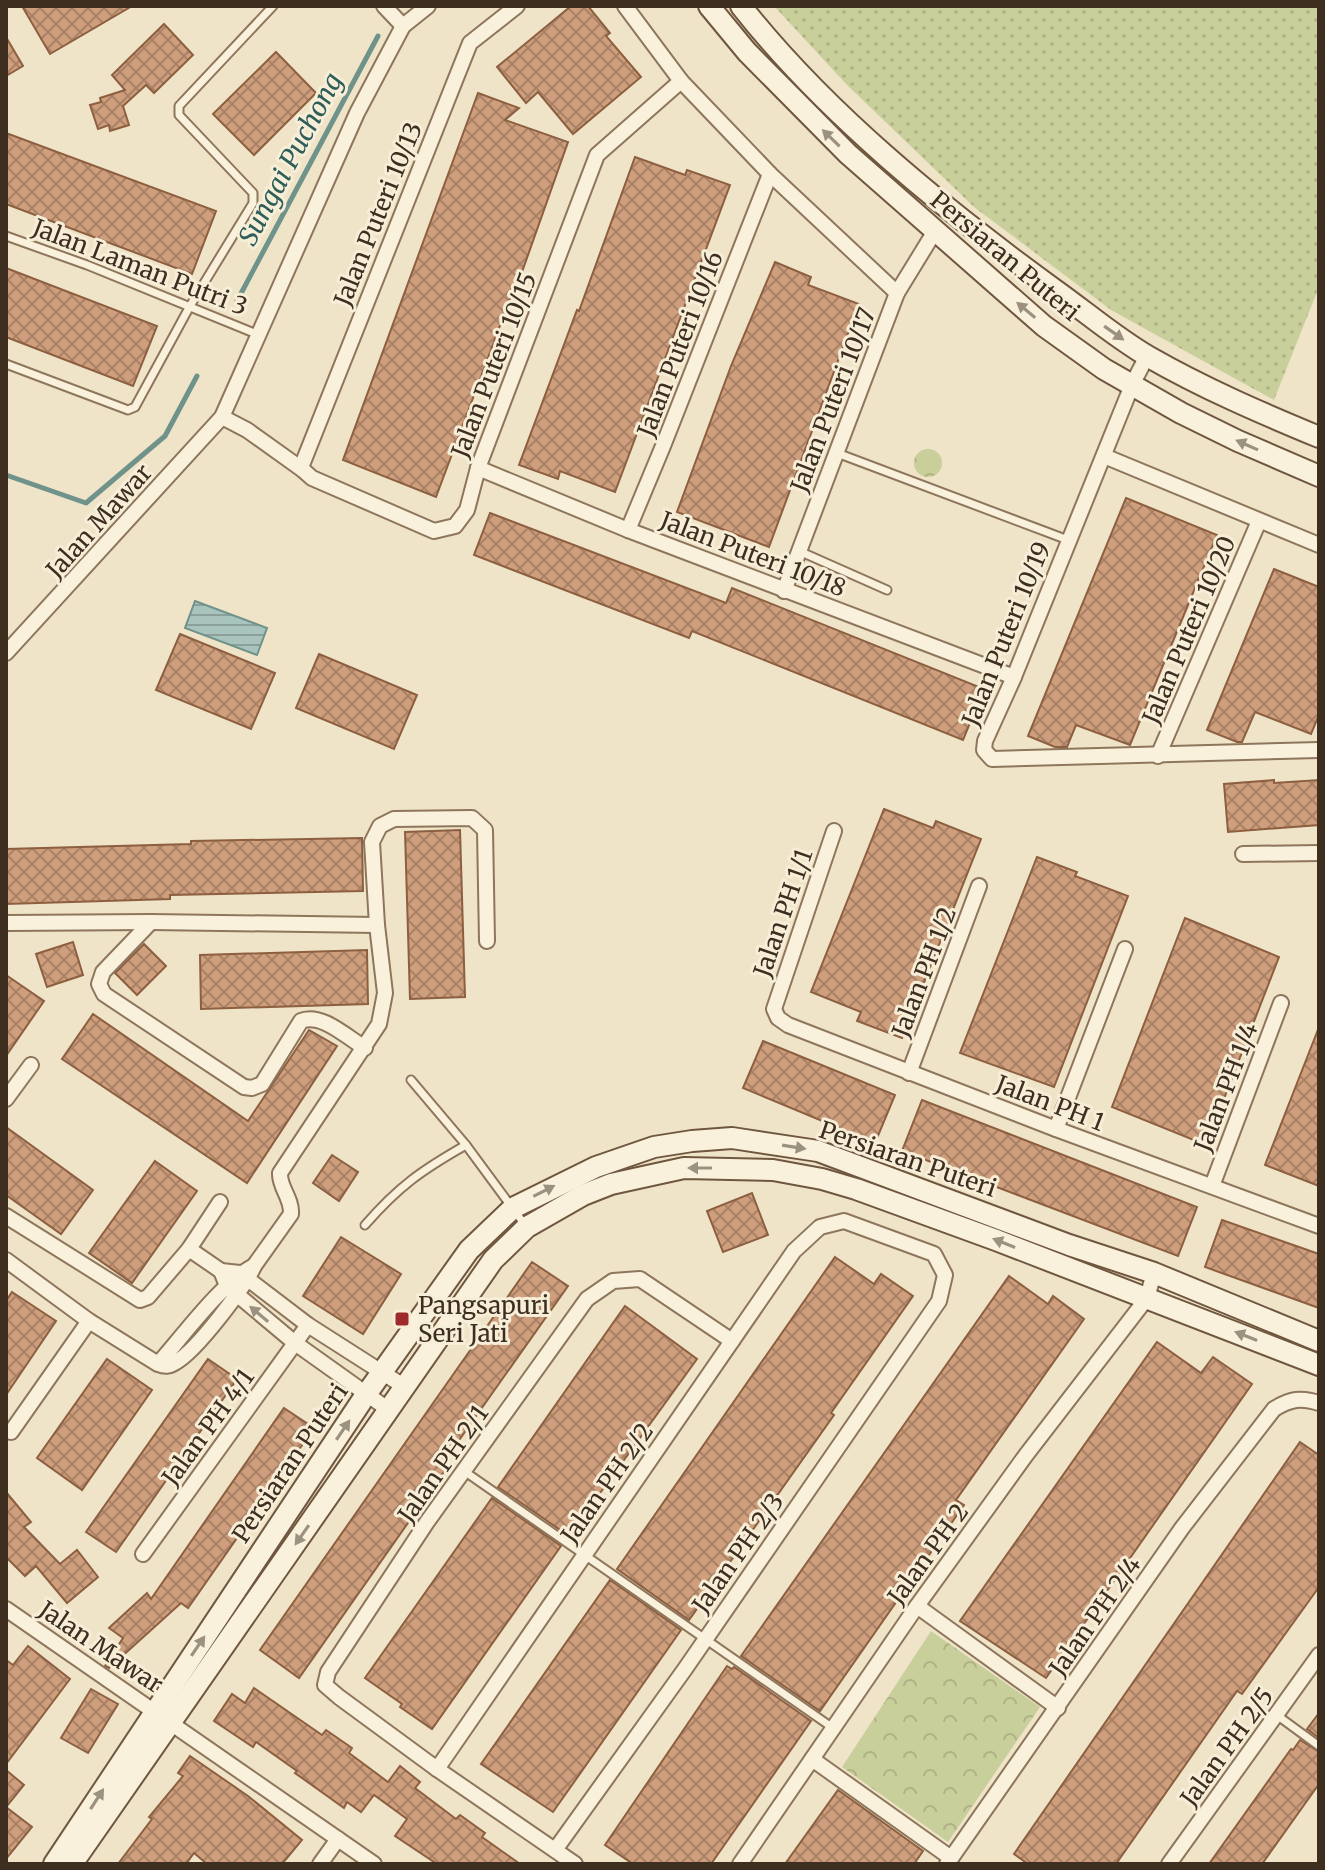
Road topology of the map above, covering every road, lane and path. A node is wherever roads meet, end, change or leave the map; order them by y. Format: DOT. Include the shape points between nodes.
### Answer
graph roads {
  1 [pos="273,6"];
  2 [pos="384,6"];
  3 [pos="428,6"];
  4 [pos="517,6"];
  5 [pos="625,6"];
  6 [pos="709,6"];
  7 [pos="741,6"];
  8 [pos="403,26"];
  9 [pos="681,81"];
  10 [pos="770,174"];
  11 [pos="935,231"];
  12 [pos="6,236"];
  13 [pos="897,293"];
  14 [pos="190,306"];
  15 [pos="259,335"];
  16 [pos="1147,356"];
  17 [pos="6,364"];
  18 [pos="1132,385"];
  19 [pos="222,417"];
  20 [pos="1319,437"];
  21 [pos="837,453"];
  22 [pos="1104,456"];
  23 [pos="304,464"];
  24 [pos="478,468"];
  25 [pos="1319,476"];
  26 [pos="1259,521"];
  27 [pos="628,530"];
  28 [pos="1068,540"];
  29 [pos="1319,545"];
  30 [pos="799,551"];
  31 [pos="887,590"];
  32 [pos="784,591"];
  33 [pos="6,653"];
  34 [pos="1014,677"];
  35 [pos="1319,750"];
  36 [pos="1158,756"];
  37 [pos="834,831"];
  38 [pos="1319,853"];
  39 [pos="1243,854"];
  40 [pos="979,886"];
  41 [pos="151,922"];
  42 [pos="6,923"];
  43 [pos="377,925"];
  44 [pos="487,941"];
  45 [pos="1125,949"];
  46 [pos="1281,1003"];
  47 [pos="774,1009"];
  48 [pos="365,1048"];
  49 [pos="31,1065"];
  50 [pos="909,1073"];
  51 [pos="411,1080"];
  52 [pos="6,1099"];
  53 [pos="1056,1129"];
  54 [pos="466,1145"];
  55 [pos="1212,1186"];
  56 [pos="220,1202"];
  57 [pos="513,1208"];
  58 [pos="6,1216"];
  59 [pos="365,1225"];
  60 [pos="1319,1226"];
  61 [pos="527,1227"];
  62 [pos="820,1227"];
  63 [pos="189,1249"];
  64 [pos="6,1260"];
  65 [pos="221,1271"];
  66 [pos="247,1273"];
  67 [pos="1154,1273"];
  68 [pos="232,1290"];
  69 [pos="1147,1298"];
  70 [pos="89,1321"];
  71 [pos="308,1325"];
  72 [pos="732,1341"];
  73 [pos="1319,1341"];
  74 [pos="295,1343"];
  75 [pos="1319,1365"];
  76 [pos="382,1372"];
  77 [pos="405,1387"];
  78 [pos="365,1396"];
  79 [pos="1319,1403"];
  80 [pos="389,1410"];
  81 [pos="11,1432"];
  82 [pos="464,1471"];
  83 [pos="143,1554"];
  84 [pos="584,1555"];
  85 [pos="917,1606"];
  86 [pos="6,1609"];
  87 [pos="704,1640"];
  88 [pos="1319,1655"];
  89 [pos="1058,1708"];
  90 [pos="163,1716"];
  91 [pos="1278,1716"];
  92 [pos="833,1728"];
  93 [pos="1319,1746"];
  94 [pos="812,1759"];
  95 [pos="437,1769"];
  96 [pos="338,1839"];
  97 [pos="555,1850"];
  98 [pos="949,1861"];
  99 [pos="54,1864"];
  100 [pos="72,1864"];
  101 [pos="320,1864"];
  102 [pos="374,1864"];
  103 [pos="575,1864"];
  104 [pos="740,1864"];
  105 [pos="1169,1864"];
  1 -- 14 [label="lane" via="179,106 179,115 253,193 253,203"];
  2 -- 8 [label="street"];
  3 -- 8 [label="street"];
  4 -- 23 [label="street, Jalan Puteri 10/13" via="470,43"];
  5 -- 9 [label="street"];
  11 -- 6 [label="main road, Persiaran Puteri, one-way" via="806,114"];
  7 -- 16 [label="main road, Persiaran Puteri, one-way" via="814,87 883,152 984,237"];
  8 -- 15 [label="street, Jalan Mawar" via="357,113"];
  9 -- 10 [label="street"];
  9 -- 24 [label="street, Jalan Puteri 10/15" via="597,155"];
  10 -- 13 [label="street"];
  10 -- 27 [label="street, Jalan Puteri 10/16"];
  11 -- 13 [label="street, Jalan Puteri 10/17"];
  18 -- 11 [label="main road, Persiaran Puteri, one-way" via="1044,326"];
  12 -- 14 [label="lane, Jalan Laman Putri 3"];
  13 -- 21 [label="street, Jalan Puteri 10/17"];
  14 -- 15 [label="lane, Jalan Laman Putri 3"];
  14 -- 17 [label="lane" via="141,399 128,410"];
  15 -- 19 [label="street, Jalan Mawar"];
  16 -- 18 [label="street, Jalan Puteri 10/19"];
  16 -- 20 [label="main road, Persiaran Puteri"];
  18 -- 22 [label="street, Jalan Puteri 10/19"];
  25 -- 18 [label="main road, Persiaran Puteri, one-way"];
  19 -- 23 [label="street, Jalan Puteri 10/15"];
  19 -- 33 [label="street, Jalan Mawar"];
  21 -- 28 [label="lane"];
  21 -- 30 [label="street, Jalan Puteri 10/17"];
  22 -- 26 [label="street"];
  22 -- 28 [label="street, Jalan Puteri 10/19"];
  23 -- 24 [label="street, Jalan Puteri 10/15" via="312,478 434,531 455,526 467,510"];
  24 -- 27 [label="street, Jalan Puteri 10/18"];
  26 -- 29 [label="street"];
  26 -- 36 [label="street, Jalan Puteri 10/20"];
  27 -- 32 [label="street, Jalan Puteri 10/18"];
  28 -- 34 [label="street, Jalan Puteri 10/19"];
  30 -- 31 [label="lane"];
  30 -- 32 [label="street, Jalan Puteri 10/17"];
  32 -- 34 [label="street, Jalan Puteri 10/18"];
  34 -- 36 [label="street, Jalan Puteri 10/19" via="985,741 984,750 992,759"];
  35 -- 36 [label="street, Jalan Puteri 10/19"];
  37 -- 47 [label="street, Jalan PH 1/1"];
  38 -- 39 [label="street"];
  40 -- 50 [label="street, Jalan PH 1/2"];
  41 -- 42 [label="street"];
  41 -- 43 [label="street"];
  41 -- 48 [label="street" via="103,972 99,984 104,994 244,1087 262,1084 307,1018 322,1021"];
  43 -- 44 [label="street" via="372,842 380,826 394,819 472,818 485,830"];
  43 -- 48 [label="street" via="385,993 379,1024"];
  45 -- 53 [label="street"];
  46 -- 55 [label="street, Jalan PH 1/4"];
  47 -- 50 [label="street, Jalan PH 1" via="788,1025"];
  48 -- 66 [label="street" via="280,1173 291,1214"];
  49 -- 52 [label="street"];
  50 -- 53 [label="street, Jalan PH 1"];
  51 -- 54 [label="lane"];
  53 -- 55 [label="street, Jalan PH 1"];
  54 -- 57 [label="lane"];
  54 -- 59 [label="lane" via="401,1187"];
  55 -- 60 [label="street, Jalan PH 1"];
  56 -- 63 [label="street"];
  57 -- 61 [label="lane"];
  57 -- 67 [label="main road, Persiaran Puteri, one-way" via="596,1167 654,1147 732,1138 818,1151"];
  57 -- 76 [label="main road, Persiaran Puteri" via="469,1250"];
  58 -- 63 [label="street" via="140,1300"];
  69 -- 61 [label="main road, Persiaran Puteri, one-way" via="856,1189 773,1170 684,1168 611,1184"];
  61 -- 77 [label="main road, Persiaran Puteri" via="493,1260"];
  62 -- 72 [label="street, Jalan PH 2/2" via="794,1251"];
  62 -- 87 [label="street, Jalan PH 2/3" via="844,1221 934,1254 945,1275 939,1301"];
  63 -- 65 [label="street"];
  64 -- 70 [label="street"];
  65 -- 66 [label="street"];
  65 -- 68 [label="street"];
  66 -- 68 [label="street"];
  66 -- 71 [label="street"];
  67 -- 69 [label="street, Jalan PH 2"];
  67 -- 73 [label="main road, Persiaran Puteri"];
  68 -- 70 [label="street" via="183,1358 164,1367"];
  74 -- 68 [label="street, one-way"];
  75 -- 69 [label="main road, Persiaran Puteri, one-way"];
  69 -- 85 [label="street, Jalan PH 2"];
  70 -- 81 [label="street"];
  71 -- 74 [label="street, Jalan PH 4/1"];
  71 -- 76 [label="street"];
  72 -- 82 [label="street, Jalan PH 2/1" via="640,1279 613,1281 587,1299"];
  72 -- 84 [label="street, Jalan PH 2/2"];
  74 -- 78 [label="street"];
  74 -- 83 [label="street, Jalan PH 4/1"];
  76 -- 77 [label="street"];
  76 -- 78 [label="main road, Persiaran Puteri"];
  77 -- 80 [label="main road, Persiaran Puteri"];
  78 -- 80 [label="street"];
  90 -- 78 [label="main road, Persiaran Puteri, one-way"];
  79 -- 89 [label="street, Jalan PH 2/4" via="1307,1398 1274,1409 1182,1528"];
  80 -- 90 [label="main road, Persiaran Puteri, one-way"];
  82 -- 84 [label="lane"];
  82 -- 95 [label="street, Jalan PH 2/1" via="328,1672 325,1685"];
  84 -- 87 [label="lane"];
  84 -- 95 [label="street, Jalan PH 2/2"];
  85 -- 89 [label="street"];
  85 -- 92 [label="street, Jalan PH 2"];
  86 -- 90 [label="street, Jalan Mawar"];
  87 -- 92 [label="lane"];
  87 -- 97 [label="street, Jalan PH 2/3"];
  88 -- 91 [label="street, Jalan PH 2/5"];
  89 -- 98 [label="street, Jalan PH 2/4"];
  90 -- 96 [label="street, Jalan Mawar"];
  99 -- 90 [label="main road, one-way"];
  90 -- 100 [label="main road"];
  91 -- 93 [label="lane"];
  91 -- 105 [label="street, Jalan PH 2/5"];
  92 -- 94 [label="street, Jalan PH 2"];
  94 -- 98 [label="street"];
  94 -- 104 [label="street, Jalan PH 2"];
  95 -- 97 [label="street"];
  96 -- 101 [label="street"];
  96 -- 102 [label="street, Jalan Mawar"];
  97 -- 103 [label="street"];
}
